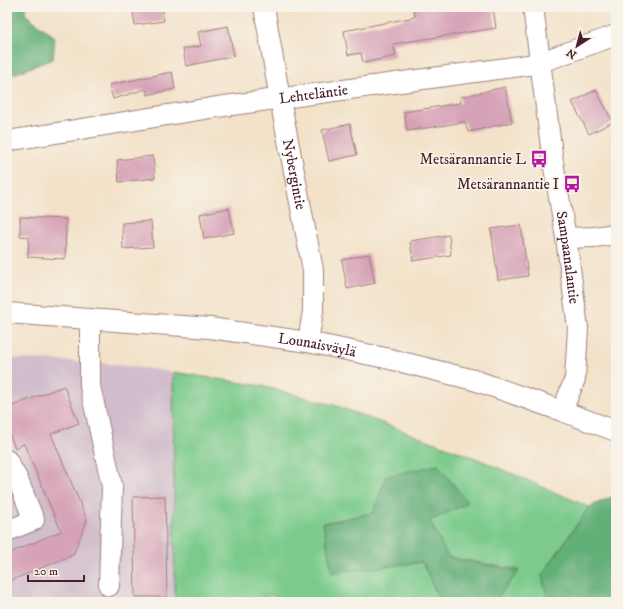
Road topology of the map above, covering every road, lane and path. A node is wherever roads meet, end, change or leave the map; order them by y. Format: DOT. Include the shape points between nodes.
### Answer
graph roads {
  1 [pos="264,7"];
  2 [pos="533,7"];
  3 [pos="616,35"];
  4 [pos="541,62"];
  5 [pos="280,99"];
  6 [pos="7,141"];
  7 [pos="616,234"];
  8 [pos="566,238"];
  9 [pos="7,313"];
  10 [pos="90,319"];
  11 [pos="308,342"];
  12 [pos="562,411"];
  13 [pos="616,431"];
  14 [pos="7,460"];
  15 [pos="7,531"];
  16 [pos="109,586"];
  1 -- 5 [label="street, Nybergintie"];
  2 -- 4 [label="street, Sampaanalantie"];
  3 -- 4 [label="street, Lehteläntie"];
  4 -- 5 [label="street, Lehteläntie"];
  4 -- 8 [label="street, Sampaanalantie" via="553,162"];
  5 -- 6 [label="street, Lehteläntie"];
  5 -- 11 [label="street, Nybergintie" via="313,270 313,311"];
  7 -- 8 [label="street"];
  8 -- 12 [label="street, Sampaanalantie" via="578,328 575,379"];
  9 -- 10 [label="street, Lounaisväylä"];
  10 -- 11 [label="street, Lounaisväylä" via="210,328"];
  10 -- 16 [label="street" via="90,386 112,486"];
  11 -- 12 [label="street, Lounaisväylä" via="474,380"];
  12 -- 13 [label="street, Lounaisväylä"];
  14 -- 15 [label="street" via="34,520"];
}
